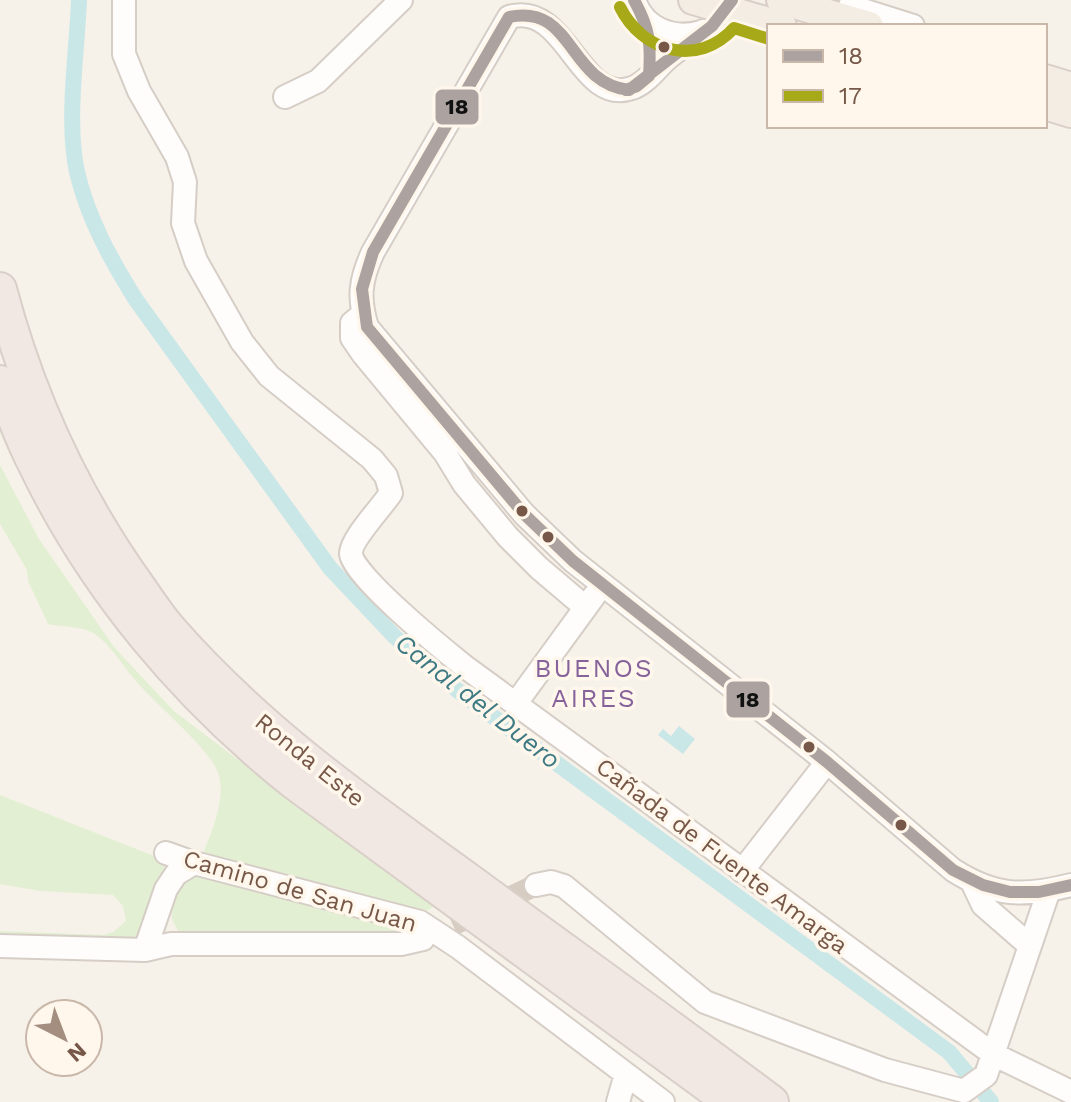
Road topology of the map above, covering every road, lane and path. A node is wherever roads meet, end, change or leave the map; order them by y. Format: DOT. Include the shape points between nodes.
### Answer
graph roads {
  1 [pos="124,0"];
  2 [pos="401,0"];
  3 [pos="634,0"];
  4 [pos="693,0"];
  5 [pos="781,0"];
  6 [pos="829,0"];
  7 [pos="730,4"];
  8 [pos="518,5"];
  9 [pos="645,20"];
  10 [pos="777,24"];
  11 [pos="862,24"];
  12 [pos="907,24"];
  13 [pos="703,31"];
  14 [pos="1047,68"];
  15 [pos="1071,75"];
  16 [pos="649,76"];
  17 [pos="1047,80"];
  18 [pos="1071,87"];
  19 [pos="285,97"];
  20 [pos="1047,106"];
  21 [pos="1071,113"];
  22 [pos="0,289"];
  23 [pos="363,314"];
  24 [pos="0,382"];
  25 [pos="601,585"];
  26 [pos="585,607"];
  27 [pos="516,703"];
  28 [pos="827,762"];
  29 [pos="166,853"];
  30 [pos="194,863"];
  31 [pos="742,871"];
  32 [pos="972,882"];
  33 [pos="536,885"];
  34 [pos="1060,888"];
  35 [pos="423,939"];
  36 [pos="1029,945"];
  37 [pos="0,946"];
  38 [pos="145,950"];
  39 [pos="993,1054"];
  40 [pos="626,1074"];
  41 [pos="1071,1092"];
  42 [pos="618,1102"];
  43 [pos="663,1102"];
  44 [pos="730,1102"];
  45 [pos="772,1102"];
  1 -- 27 [label="street, Cañada de Fuente Amarga" via="124,54 177,157 185,182 183,223 196,261 242,342 269,376 386,476 391,493 353,542 357,570 426,635"];
  2 -- 19 [label="street" via="318,81"];
  3 -- 9 [label="street"];
  4 -- 7 [label="main road"];
  5 -- 11 [label="main road"];
  6 -- 12 [label="street"];
  7 -- 10 [label="main road"];
  7 -- 13 [label="street"];
  8 -- 16 [label="street" via="554,20 595,77 609,87 629,90"];
  8 -- 23 [label="street" via="373,252 363,273"];
  9 -- 13 [label="street" via="676,35"];
  9 -- 16 [label="street" via="652,50"];
  13 -- 16 [label="street"];
  14 -- 15 [label="street"];
  17 -- 18 [label="main road"];
  20 -- 21 [label="main road"];
  22 -- 45 [label="highway, Ronda Este" via="48,432 120,560 167,626 296,753"];
  23 -- 25 [label="street" via="383,348 524,514"];
  23 -- 26 [label="street" via="352,323 352,338 363,354 508,537"];
  24 -- 44 [label="highway, Ronda Este" via="33,461 74,534 124,612 198,697 293,782"];
  25 -- 26 [label="street"];
  25 -- 28 [label="street"];
  26 -- 27 [label="street"];
  27 -- 31 [label="street, Cañada de Fuente Amarga"];
  28 -- 31 [label="street"];
  28 -- 32 [label="street"];
  29 -- 30 [label="street, Camino de San Juan"];
  30 -- 38 [label="street" via="176,874 166,889"];
  30 -- 40 [label="street, Camino de San Juan" via="420,922"];
  31 -- 39 [label="street, Cañada de Fuente Amarga"];
  32 -- 34 [label="street" via="1003,893"];
  32 -- 36 [label="street" via="983,905"];
  33 -- 39 [label="street" via="564,886 705,1002 885,1070 964,1091 986,1075"];
  34 -- 36 [label="street"];
  35 -- 38 [label="street" via="401,944 171,944"];
  36 -- 39 [label="street"];
  37 -- 38 [label="street"];
  39 -- 41 [label="street, Cañada de Fuente Amarga"];
  40 -- 42 [label="street"];
  40 -- 43 [label="street, Camino de San Juan"];
}
